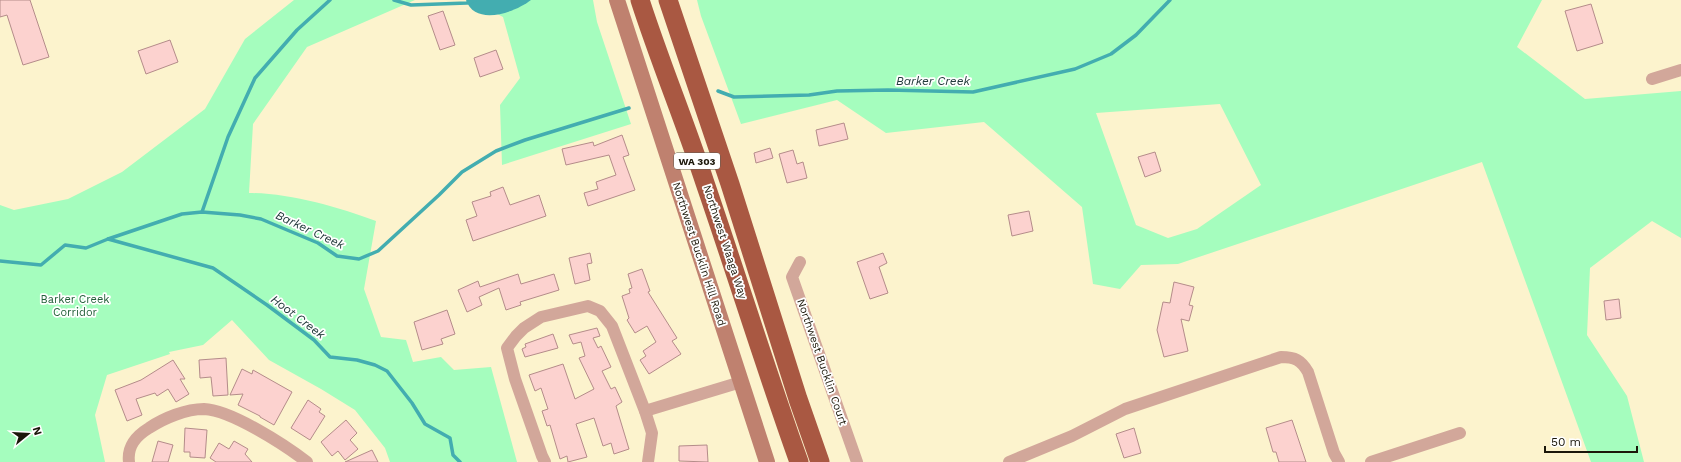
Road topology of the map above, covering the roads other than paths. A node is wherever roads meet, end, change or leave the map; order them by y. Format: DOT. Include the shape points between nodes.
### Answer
graph roads {
  1 [pos="617,0"];
  2 [pos="640,0"];
  3 [pos="668,0"];
  4 [pos="1681,70"];
  5 [pos="1652,78"];
  6 [pos="800,262"];
  7 [pos="741,382"];
  8 [pos="645,411"];
  9 [pos="1460,433"];
  10 [pos="128,462"];
  11 [pos="307,462"];
  12 [pos="545,462"];
  13 [pos="648,462"];
  14 [pos="767,462"];
  15 [pos="799,462"];
  16 [pos="820,462"];
  17 [pos="857,462"];
  18 [pos="1008,462"];
  19 [pos="1339,462"];
  20 [pos="1370,462"];
  1 -- 7 [label="main road, Northwest Bucklin Hill Road"];
  2 -- 15 [label="highway, Northwest Waaga Way / WA 303" via="705,181"];
  3 -- 16 [label="highway, Northwest Waaga Way / WA 303"];
  4 -- 5 [label="street"];
  6 -- 17 [label="street, Northwest Bucklin Court" via="792,277"];
  7 -- 8 [label="street"];
  7 -- 14 [label="main road, Northwest Bucklin Hill Road"];
  8 -- 12 [label="street" via="612,326 600,312 588,306 541,317 524,328 507,348 515,379"];
  8 -- 13 [label="street" via="652,433"];
  9 -- 20 [label="street"];
  10 -- 11 [label="street" via="131,443 140,433 165,418 204,409 227,415 266,434"];
  18 -- 19 [label="street" via="1072,436 1125,409 1281,357 1298,359 1304,365"];
}
